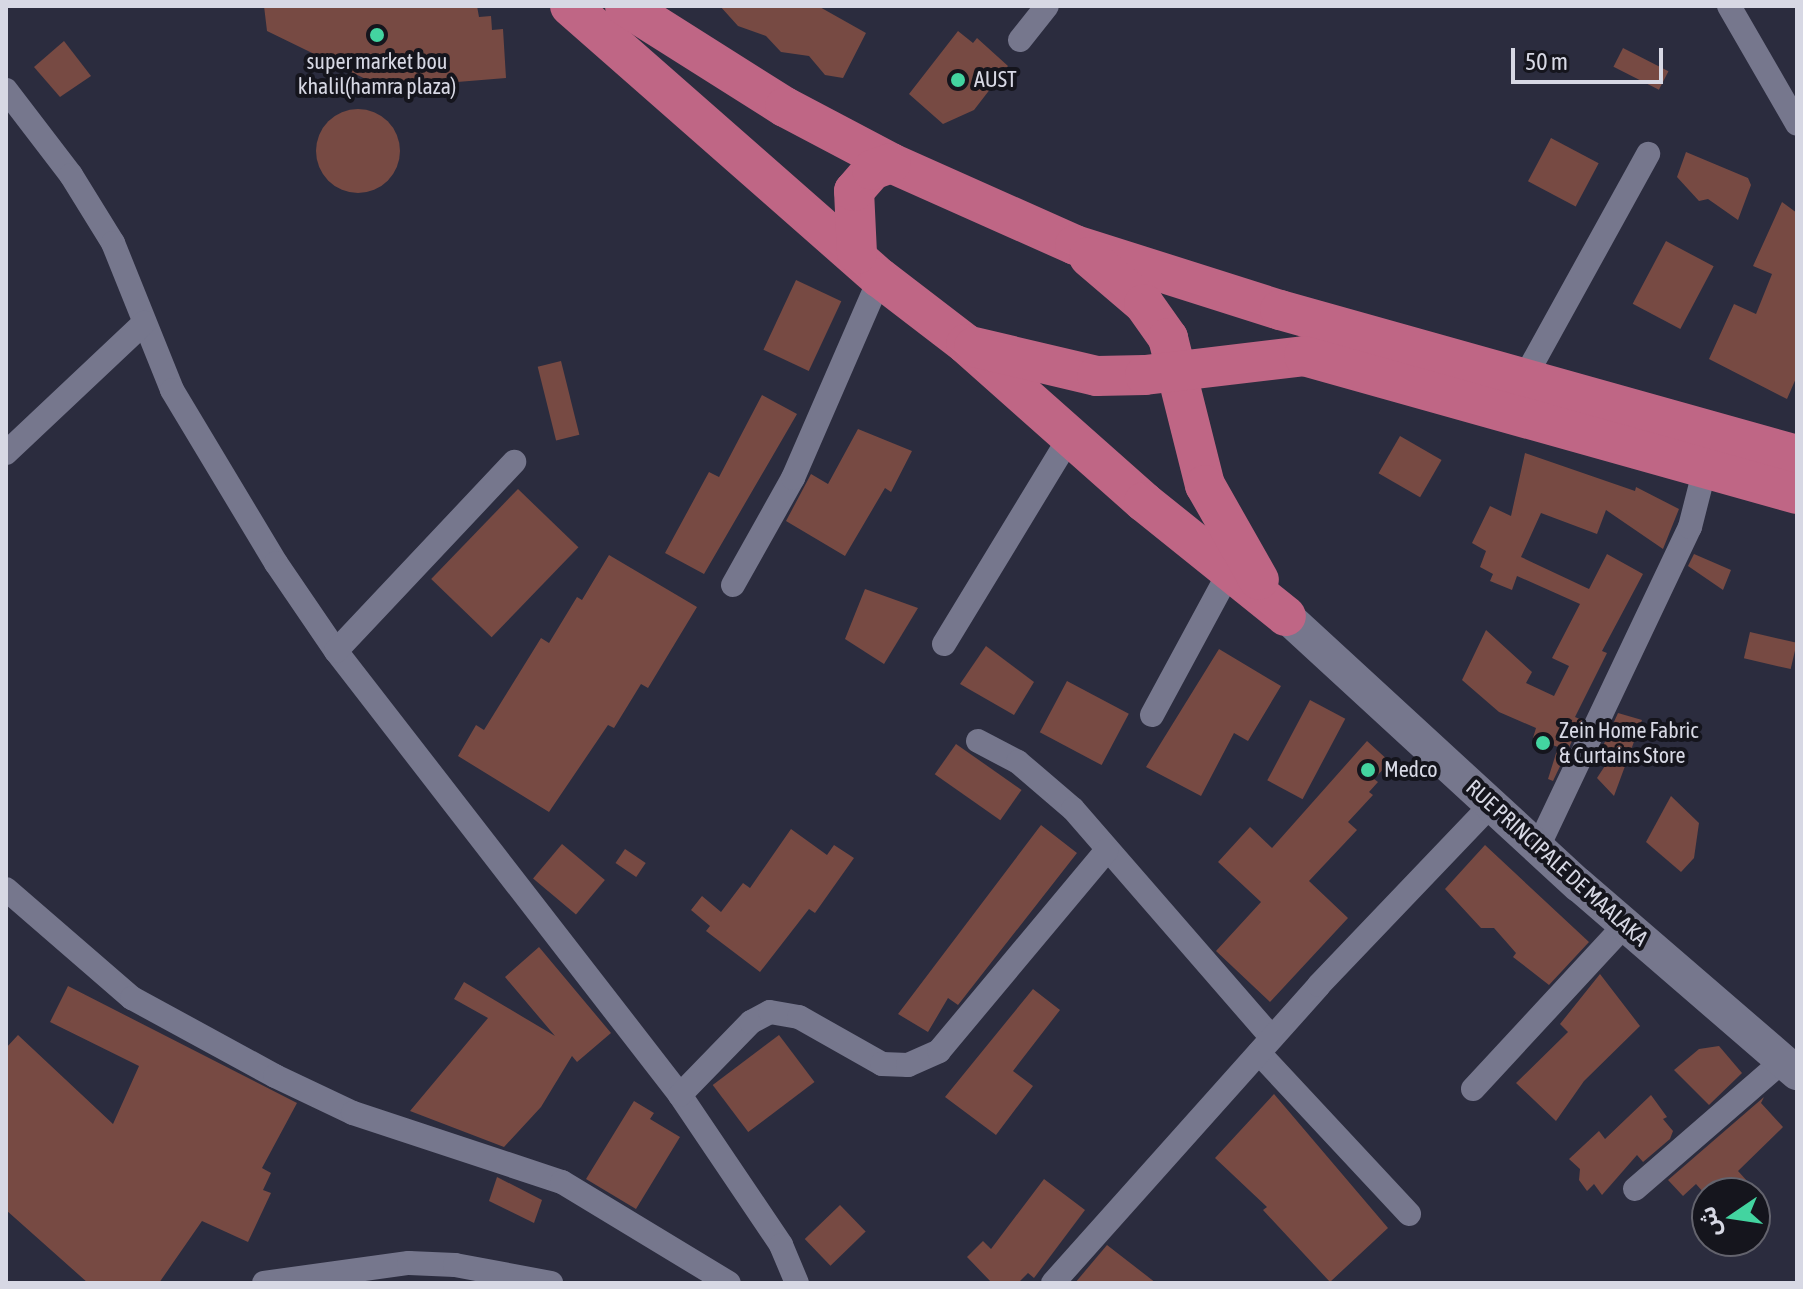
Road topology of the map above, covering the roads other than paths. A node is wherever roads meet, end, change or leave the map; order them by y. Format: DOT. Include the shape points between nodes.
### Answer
graph roads {
  1 [pos="570,6"];
  2 [pos="625,6"];
  3 [pos="1047,6"];
  4 [pos="1729,6"];
  5 [pos="1020,40"];
  6 [pos="6,90"];
  7 [pos="1797,124"];
  8 [pos="1648,154"];
  9 [pos="891,163"];
  10 [pos="1075,245"];
  11 [pos="869,266"];
  12 [pos="1127,289"];
  13 [pos="144,323"];
  14 [pos="966,344"];
  15 [pos="1179,371"];
  16 [pos="1112,376"];
  17 [pos="1525,377"];
  18 [pos="1070,437"];
  19 [pos="6,453"];
  20 [pos="1797,455"];
  21 [pos="514,462"];
  22 [pos="1705,468"];
  23 [pos="1797,494"];
  24 [pos="1230,571"];
  25 [pos="733,585"];
  26 [pos="1286,616"];
  27 [pos="944,644"];
  28 [pos="336,651"];
  29 [pos="1152,715"];
  30 [pos="978,741"];
  31 [pos="1492,804"];
  32 [pos="1538,847"];
  33 [pos="1106,851"];
  34 [pos="6,889"];
  35 [pos="1625,925"];
  36 [pos="1265,1046"];
  37 [pos="1790,1067"];
  38 [pos="1473,1089"];
  39 [pos="680,1095"];
  40 [pos="1635,1189"];
  41 [pos="1409,1214"];
  42 [pos="264,1283"];
  43 [pos="551,1283"];
  44 [pos="729,1283"];
  45 [pos="797,1283"];
  46 [pos="1053,1283"];
  1 -- 11 [label="highway"];
  2 -- 9 [label="highway" via="785,107"];
  3 -- 5 [label="street"];
  4 -- 7 [label="street"];
  6 -- 13 [label="street" via="71,175 113,243"];
  8 -- 17 [label="street"];
  9 -- 10 [label="highway"];
  9 -- 11 [label="highway" via="872,170 854,191"];
  10 -- 12 [label="highway"];
  10 -- 17 [label="highway" via="1280,310"];
  11 -- 14 [label="highway"];
  11 -- 25 [label="street" via="793,478"];
  12 -- 15 [label="highway" via="1168,338"];
  12 -- 16 [label="highway" via="1139,342 1128,364"];
  13 -- 19 [label="street"];
  13 -- 28 [label="street" via="199,439"];
  14 -- 16 [label="highway" via="1078,374"];
  14 -- 18 [label="highway"];
  15 -- 16 [label="highway"];
  15 -- 22 [label="highway" via="1304,356"];
  15 -- 26 [label="highway" via="1214,506"];
  17 -- 20 [label="highway"];
  18 -- 24 [label="highway"];
  18 -- 27 [label="street"];
  21 -- 28 [label="street"];
  22 -- 23 [label="highway"];
  22 -- 32 [label="street" via="1690,527"];
  24 -- 26 [label="highway"];
  24 -- 29 [label="street"];
  26 -- 31 [label="main road, RUE PRINCIPALE DE MAALAKA"];
  28 -- 39 [label="street"];
  30 -- 33 [label="street" via="1044,782"];
  31 -- 32 [label="main road, RUE PRINCIPALE DE MAALAKA"];
  31 -- 36 [label="street"];
  32 -- 35 [label="main road, RUE PRINCIPALE DE MAALAKA"];
  33 -- 36 [label="street"];
  33 -- 39 [label="street" via="939,1051 908,1065 882,1064 799,1017 770,1012 751,1022"];
  34 -- 44 [label="street" via="132,998 275,1076 353,1113 562,1182"];
  35 -- 37 [label="main road, RUE PRINCIPALE DE MAALAKA"];
  35 -- 38 [label="street"];
  36 -- 41 [label="street"];
  36 -- 46 [label="street"];
  37 -- 40 [label="street"];
  39 -- 45 [label="street" via="781,1245"];
  42 -- 43 [label="street" via="409,1263 455,1265"];
}
